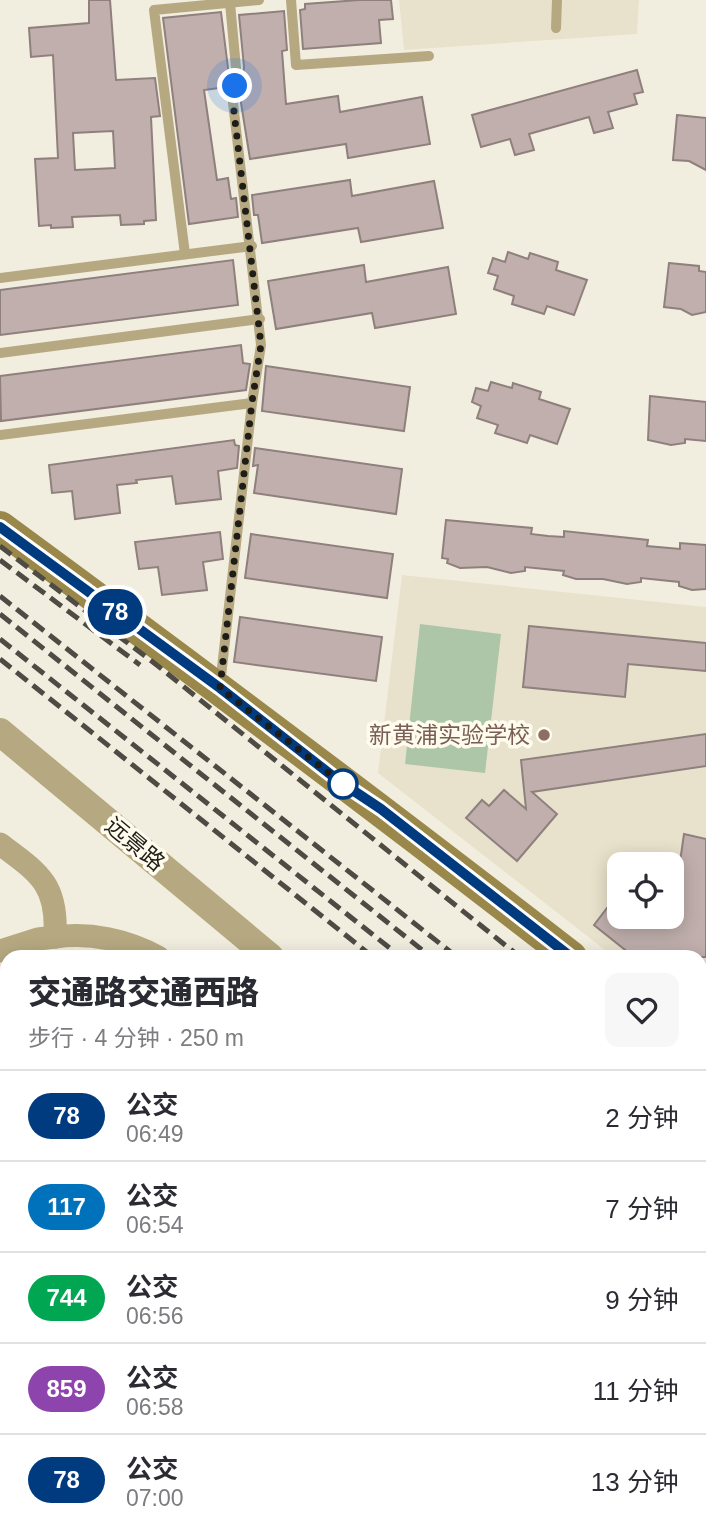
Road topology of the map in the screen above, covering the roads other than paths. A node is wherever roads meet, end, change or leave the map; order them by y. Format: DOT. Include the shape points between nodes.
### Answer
graph roads {
  1 [pos="259,0"];
  2 [pos="291,0"];
  3 [pos="557,0"];
  4 [pos="230,3"];
  5 [pos="556,27"];
  6 [pos="429,56"];
  7 [pos="252,246"];
  8 [pos="185,254"];
  9 [pos="0,278"];
  10 [pos="260,319"];
  11 [pos="0,353"];
  12 [pos="252,402"];
  13 [pos="0,435"];
  14 [pos="0,527"];
  15 [pos="220,688"];
  16 [pos="0,732"];
  17 [pos="0,844"];
  18 [pos="55,937"];
  19 [pos="3,950"];
  20 [pos="146,950"];
  21 [pos="262,950"];
  22 [pos="562,950"];
  1 -- 4 [label="lane"];
  2 -- 6 [label="lane" via="296,65"];
  3 -- 5 [label="lane"];
  4 -- 7 [label="lane" via="236,68 233,103"];
  4 -- 8 [label="lane" via="154,10"];
  7 -- 8 [label="lane"];
  7 -- 10 [label="lane"];
  8 -- 9 [label="lane"];
  10 -- 11 [label="lane"];
  10 -- 12 [label="lane"];
  12 -- 13 [label="lane"];
  12 -- 15 [label="lane"];
  14 -- 15 [label="main road"];
  15 -- 22 [label="main road"];
  16 -- 21 [label="street, 远景路"];
  17 -- 18 [label="street" via="39,874 50,891"];
  18 -- 19 [label="street"];
  18 -- 20 [label="street" via="103,937"];
}
